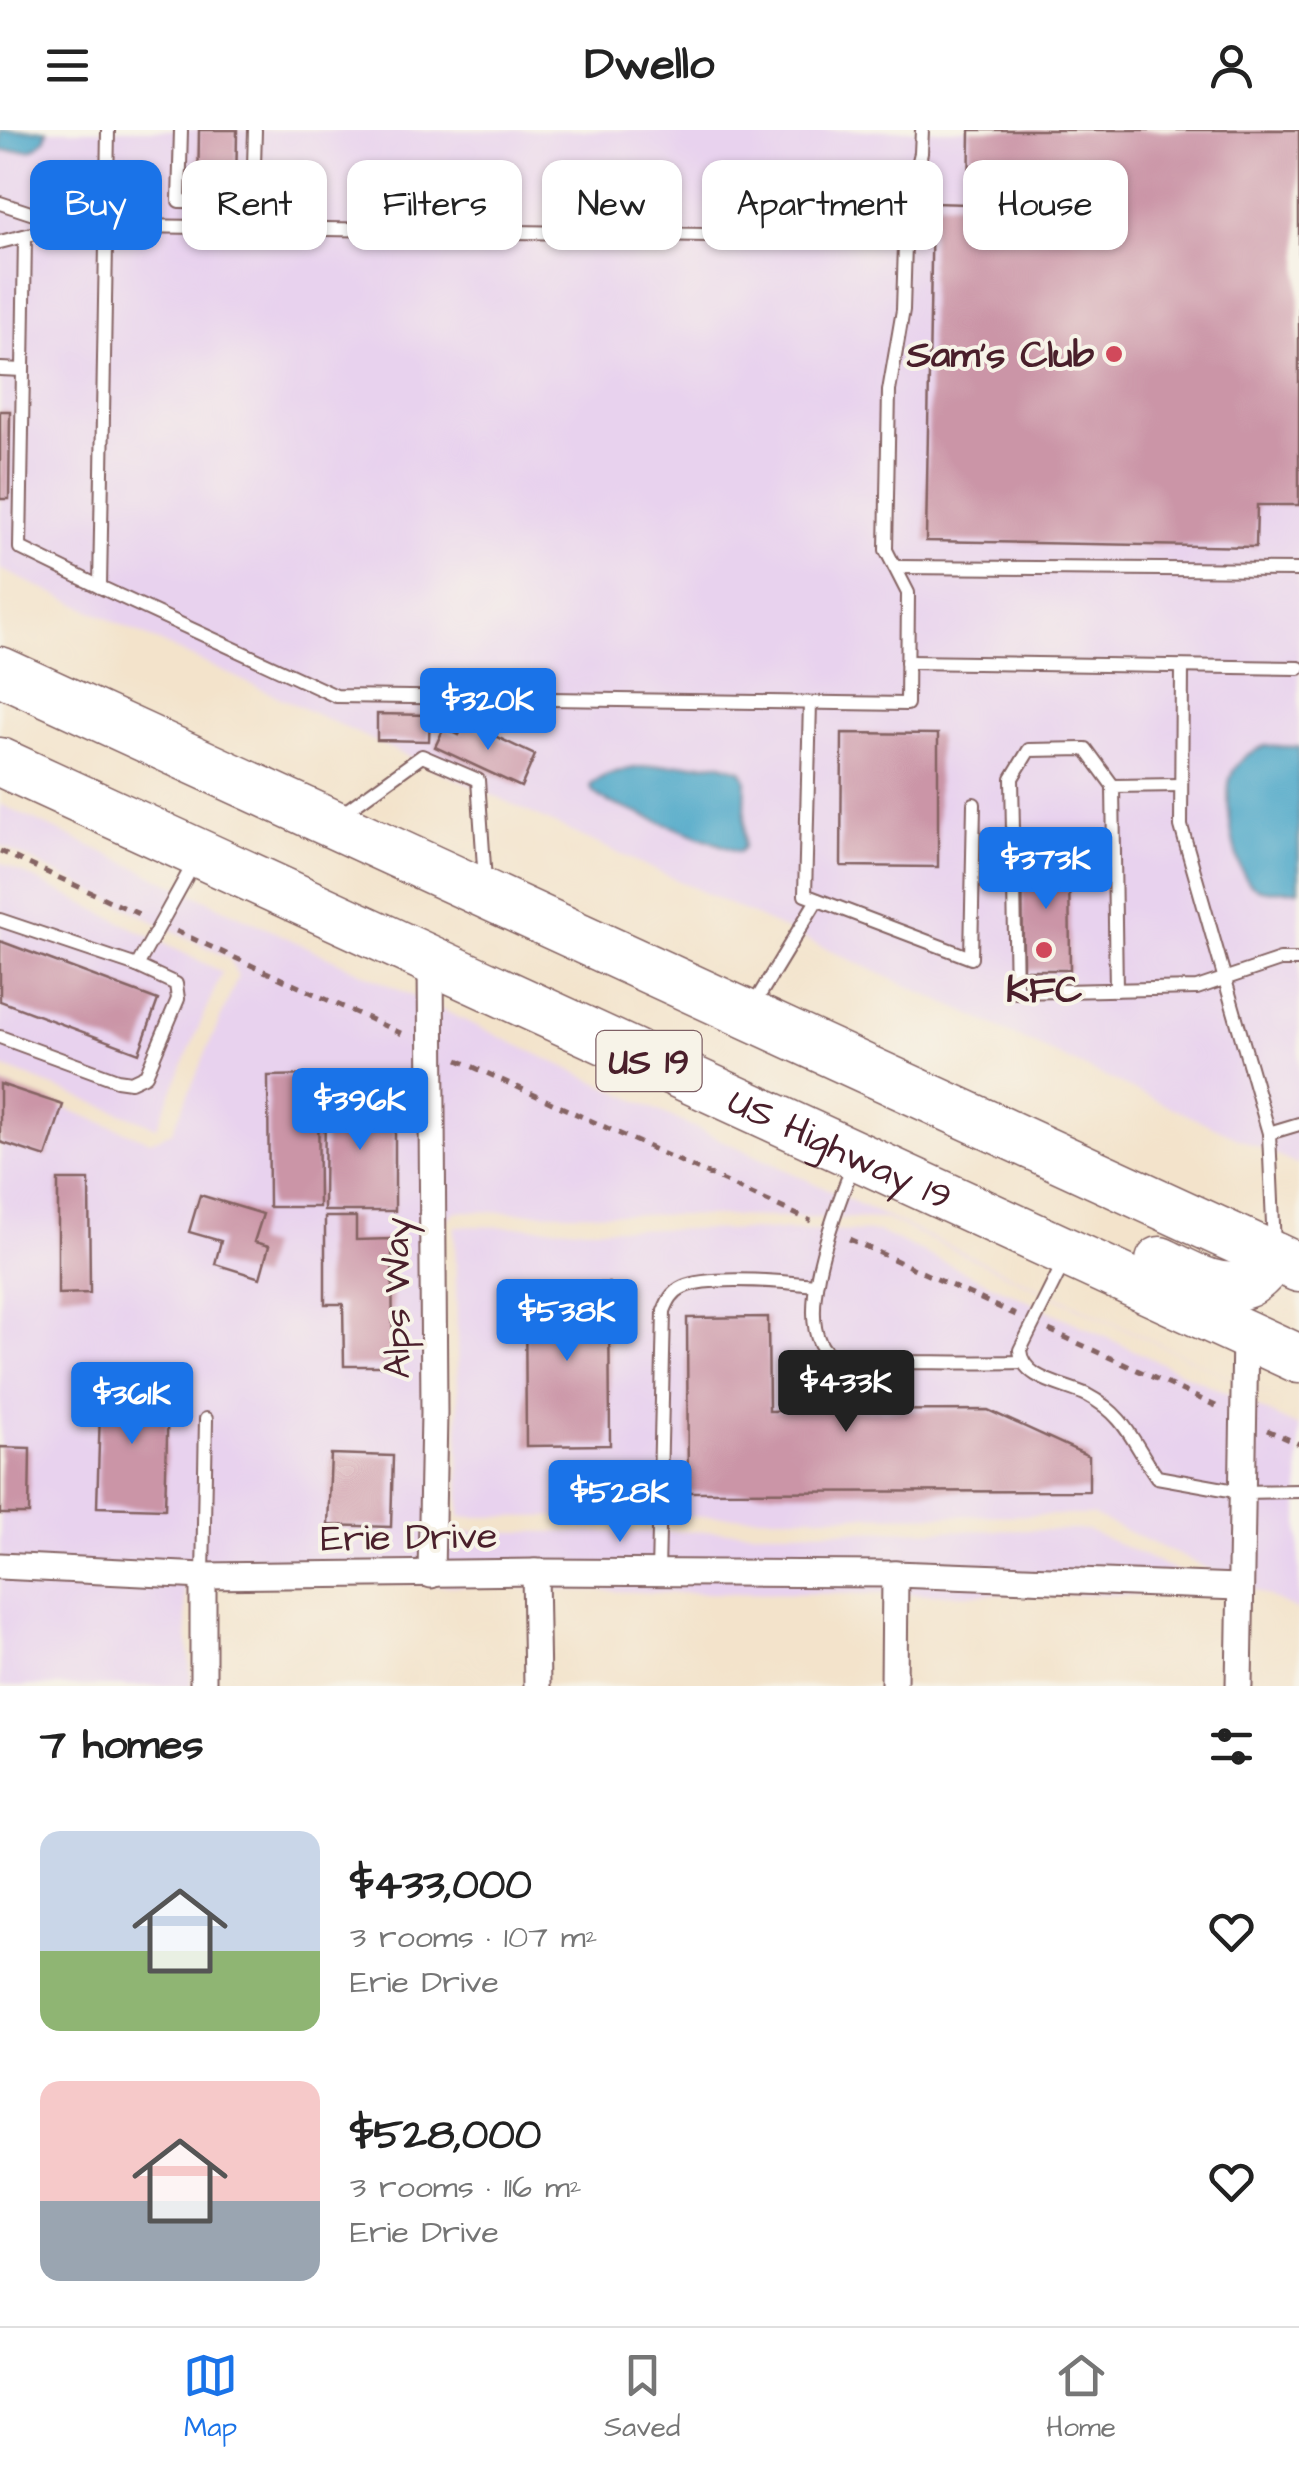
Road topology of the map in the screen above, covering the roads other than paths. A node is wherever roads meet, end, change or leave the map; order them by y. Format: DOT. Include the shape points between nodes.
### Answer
graph roads {
  1 [pos="108,130"];
  2 [pos="181,130"];
  3 [pos="255,130"];
  4 [pos="922,130"];
  5 [pos="107,160"];
  6 [pos="919,160"];
  7 [pos="0,203"];
  8 [pos="30,213"];
  9 [pos="162,226"];
  10 [pos="30,234"];
  11 [pos="702,235"];
  12 [pos="24,236"];
  13 [pos="0,242"];
  14 [pos="106,250"];
  15 [pos="905,250"];
  16 [pos="0,370"];
  17 [pos="23,370"];
  18 [pos="895,567"];
  19 [pos="1299,570"];
  20 [pos="100,587"];
  21 [pos="908,662"];
  22 [pos="1182,667"];
  23 [pos="1299,668"];
  24 [pos="0,671"];
  25 [pos="810,703"];
  26 [pos="0,762"];
  27 [pos="1113,786"];
  28 [pos="1181,786"];
  29 [pos="974,804"];
  30 [pos="330,822"];
  31 [pos="200,854"];
  32 [pos="486,893"];
  33 [pos="817,900"];
  34 [pos="0,920"];
  35 [pos="431,960"];
  36 [pos="1299,960"];
  37 [pos="137,966"];
  38 [pos="1225,978"];
  39 [pos="1116,990"];
  40 [pos="748,1013"];
  41 [pos="0,1036"];
  42 [pos="733,1099"];
  43 [pos="1299,1124"];
  44 [pos="1269,1132"];
  45 [pos="856,1156"];
  46 [pos="1068,1253"];
  47 [pos="1287,1262"];
  48 [pos="816,1285"];
  49 [pos="1244,1335"];
  50 [pos="1299,1360"];
  51 [pos="1021,1362"];
  52 [pos="206,1419"];
  53 [pos="1299,1491"];
  54 [pos="1241,1492"];
  55 [pos="0,1566"];
  56 [pos="534,1572"];
  57 [pos="658,1572"];
  58 [pos="895,1574"];
  59 [pos="431,1575"];
  60 [pos="203,1576"];
  61 [pos="1238,1586"];
  62 [pos="202,1686"];
  63 [pos="537,1686"];
  64 [pos="894,1686"];
  65 [pos="1239,1686"];
  1 -- 5 [label="lane"];
  2 -- 3 [label="lane" via="180,201 254,202"];
  4 -- 6 [label="lane"];
  7 -- 8 [label="lane"];
  9 -- 11 [label="lane"];
  10 -- 12 [label="lane"];
  12 -- 13 [label="lane"];
  12 -- 17 [label="lane"];
  14 -- 20 [label="lane"];
  15 -- 18 [label="lane" via="889,391 886,550"];
  16 -- 17 [label="lane"];
  17 -- 20 [label="lane" via="20,548"];
  18 -- 19 [label="lane"];
  18 -- 21 [label="lane" via="908,594"];
  20 -- 25 [label="lane" via="336,696"];
  21 -- 22 [label="lane"];
  21 -- 25 [label="lane" via="907,704"];
  22 -- 23 [label="lane"];
  22 -- 28 [label="lane"];
  24 -- 30 [label="highway, US 19"];
  25 -- 33 [label="lane" via="806,896"];
  26 -- 31 [label="highway, US Highway 19 / US 19"];
  27 -- 28 [label="lane"];
  27 -- 39 [label="lane"];
  27 -- 39 [label="lane" via="1086,749 1029,750 1012,778 1016,992"];
  28 -- 38 [label="lane" via="1181,826"];
  29 -- 33 [label="lane" via="971,958"];
  30 -- 32 [label="highway, US 19"];
  30 -- 32 [label="lane" via="422,756 478,780"];
  31 -- 35 [label="highway, US Highway 19 / US 19"];
  31 -- 37 [label="lane"];
  32 -- 40 [label="highway, US 19"];
  33 -- 40 [label="lane"];
  34 -- 37 [label="lane"];
  35 -- 42 [label="highway, US Highway 19 / US 19"];
  35 -- 59 [label="street, Alps Way"];
  36 -- 38 [label="lane"];
  37 -- 41 [label="lane" via="176,984 178,999 146,1075 116,1080"];
  38 -- 39 [label="lane" via="1197,988"];
  38 -- 44 [label="lane"];
  40 -- 47 [label="highway, US 19"];
  42 -- 45 [label="highway, US Highway 19 / US 19"];
  42 -- 47 [label="highway" via="876,1132 1218,1286 1244,1285"];
  43 -- 44 [label="lane"];
  44 -- 47 [label="lane"];
  45 -- 46 [label="highway, US Highway 19 / US 19"];
  45 -- 48 [label="lane"];
  46 -- 49 [label="highway, US Highway 19 / US 19"];
  46 -- 51 [label="lane" via="1032,1322"];
  48 -- 51 [label="lane" via="818,1333 838,1360"];
  48 -- 57 [label="lane" via="710,1282 672,1295 664,1311"];
  49 -- 50 [label="highway, US Highway 19 / US 19"];
  49 -- 54 [label="street"];
  51 -- 54 [label="lane" via="1112,1410 1156,1476"];
  52 -- 60 [label="lane"];
  53 -- 54 [label="lane"];
  54 -- 61 [label="street"];
  55 -- 60 [label="street, Erie Drive"];
  56 -- 57 [label="street, Erie Drive"];
  56 -- 59 [label="street, Erie Drive"];
  56 -- 63 [label="street"];
  57 -- 58 [label="street, Erie Drive"];
  58 -- 61 [label="street, Erie Drive"];
  58 -- 64 [label="street"];
  59 -- 60 [label="street, Erie Drive"];
  60 -- 62 [label="street"];
  61 -- 65 [label="street"];
}
